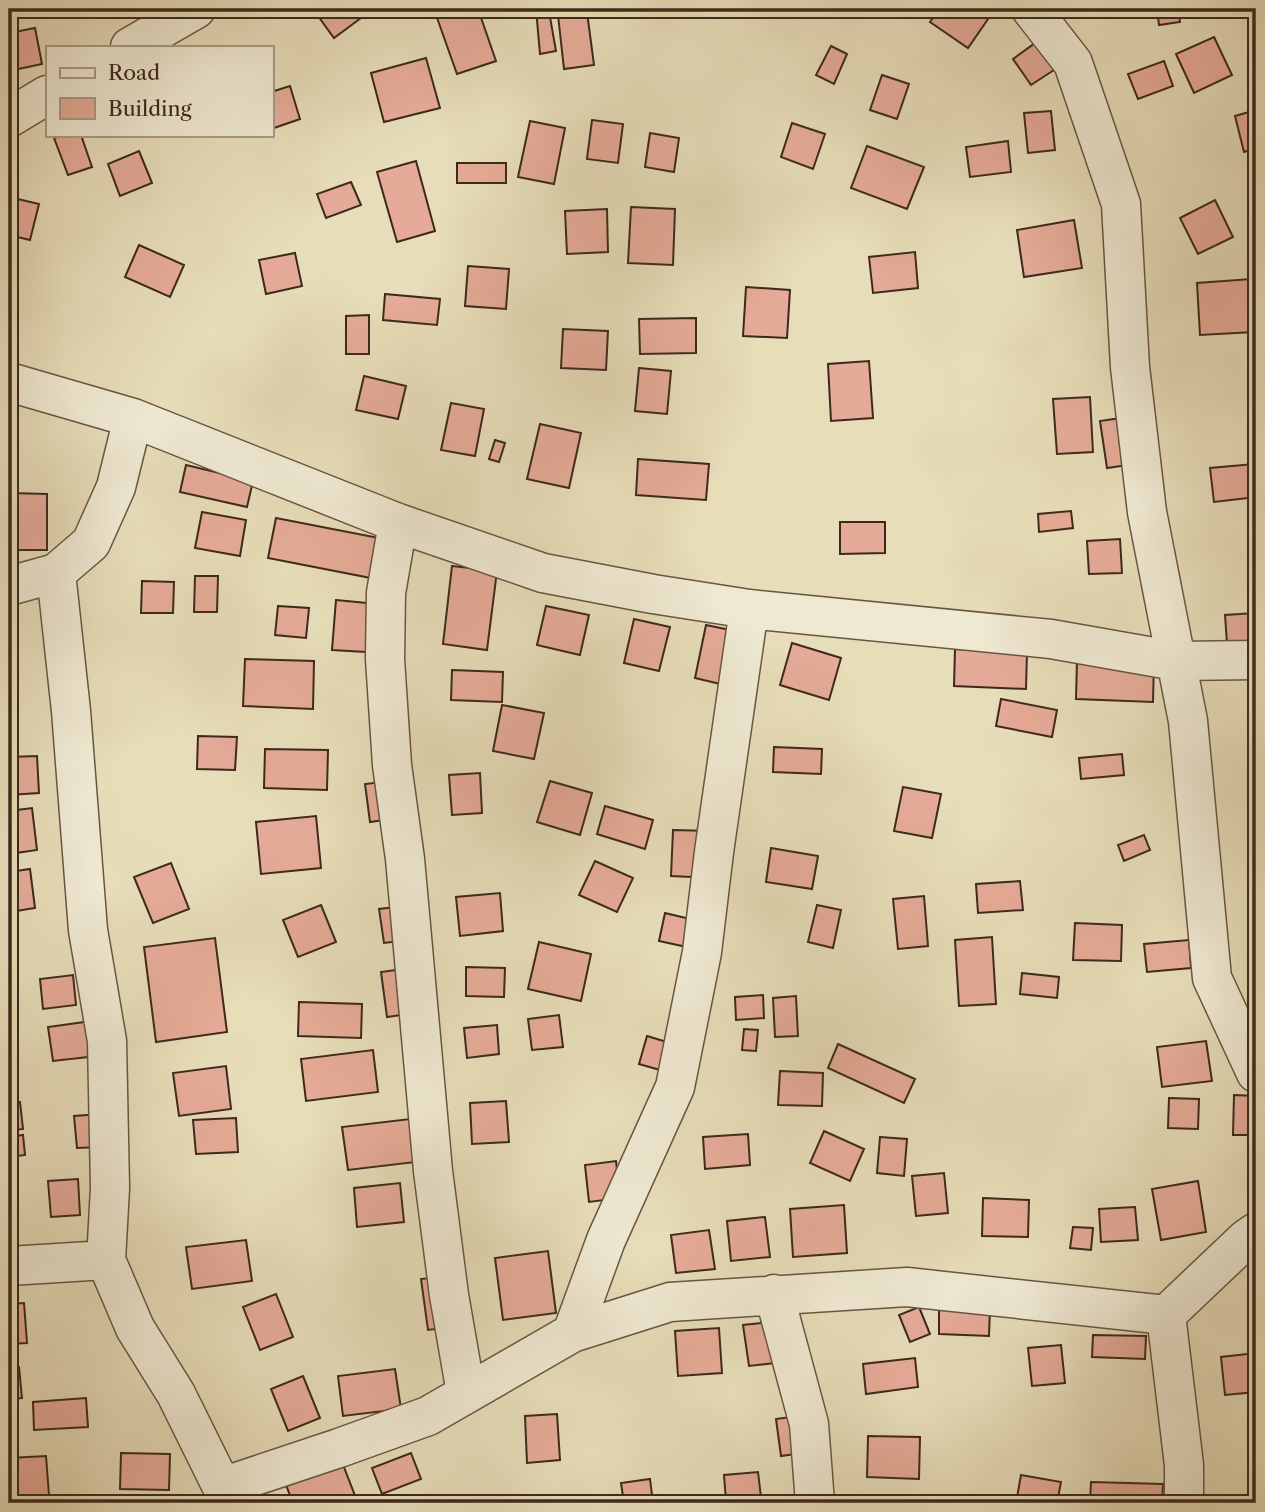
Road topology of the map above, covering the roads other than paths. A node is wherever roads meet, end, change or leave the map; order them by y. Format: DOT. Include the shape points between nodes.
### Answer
graph roads {
  1 [pos="196,9"];
  2 [pos="1031,9"];
  3 [pos="132,46"];
  4 [pos="46,96"];
  5 [pos="9,118"];
  6 [pos="9,382"];
  7 [pos="133,418"];
  8 [pos="398,523"];
  9 [pos="56,573"];
  10 [pos="9,586"];
  11 [pos="749,609"];
  12 [pos="1256,660"];
  13 [pos="1176,661"];
  14 [pos="1256,1073"];
  15 [pos="1256,1232"];
  16 [pos="106,1261"];
  17 [pos="9,1266"];
  18 [pos="774,1294"];
  19 [pos="1166,1315"];
  20 [pos="572,1333"];
  21 [pos="466,1393"];
  22 [pos="224,1495"];
  23 [pos="816,1503"];
  24 [pos="1184,1503"];
  1 -- 3 [label="street"];
  2 -- 13 [label="street" via="1073,63 1121,204 1130,367 1146,499"];
  4 -- 5 [label="street"];
  6 -- 7 [label="street"];
  7 -- 8 [label="street"];
  7 -- 9 [label="street" via="116,486 91,543"];
  8 -- 11 [label="street" via="543,573"];
  8 -- 21 [label="street" via="386,593 392,765 433,1171"];
  9 -- 10 [label="street"];
  9 -- 16 [label="street" via="88,930 107,1041 110,1188"];
  11 -- 13 [label="street" via="1051,639"];
  11 -- 20 [label="street" via="702,953 675,1087 606,1240"];
  12 -- 13 [label="street"];
  13 -- 14 [label="street" via="1188,721 1212,978"];
  15 -- 19 [label="street"];
  16 -- 17 [label="street"];
  16 -- 22 [label="street" via="135,1328 176,1394"];
  18 -- 19 [label="street" via="907,1287"];
  18 -- 20 [label="street" via="670,1301"];
  18 -- 23 [label="street" via="809,1424"];
  19 -- 24 [label="street" via="1184,1465"];
  20 -- 21 [label="street"];
  21 -- 22 [label="street" via="428,1416"];
}
